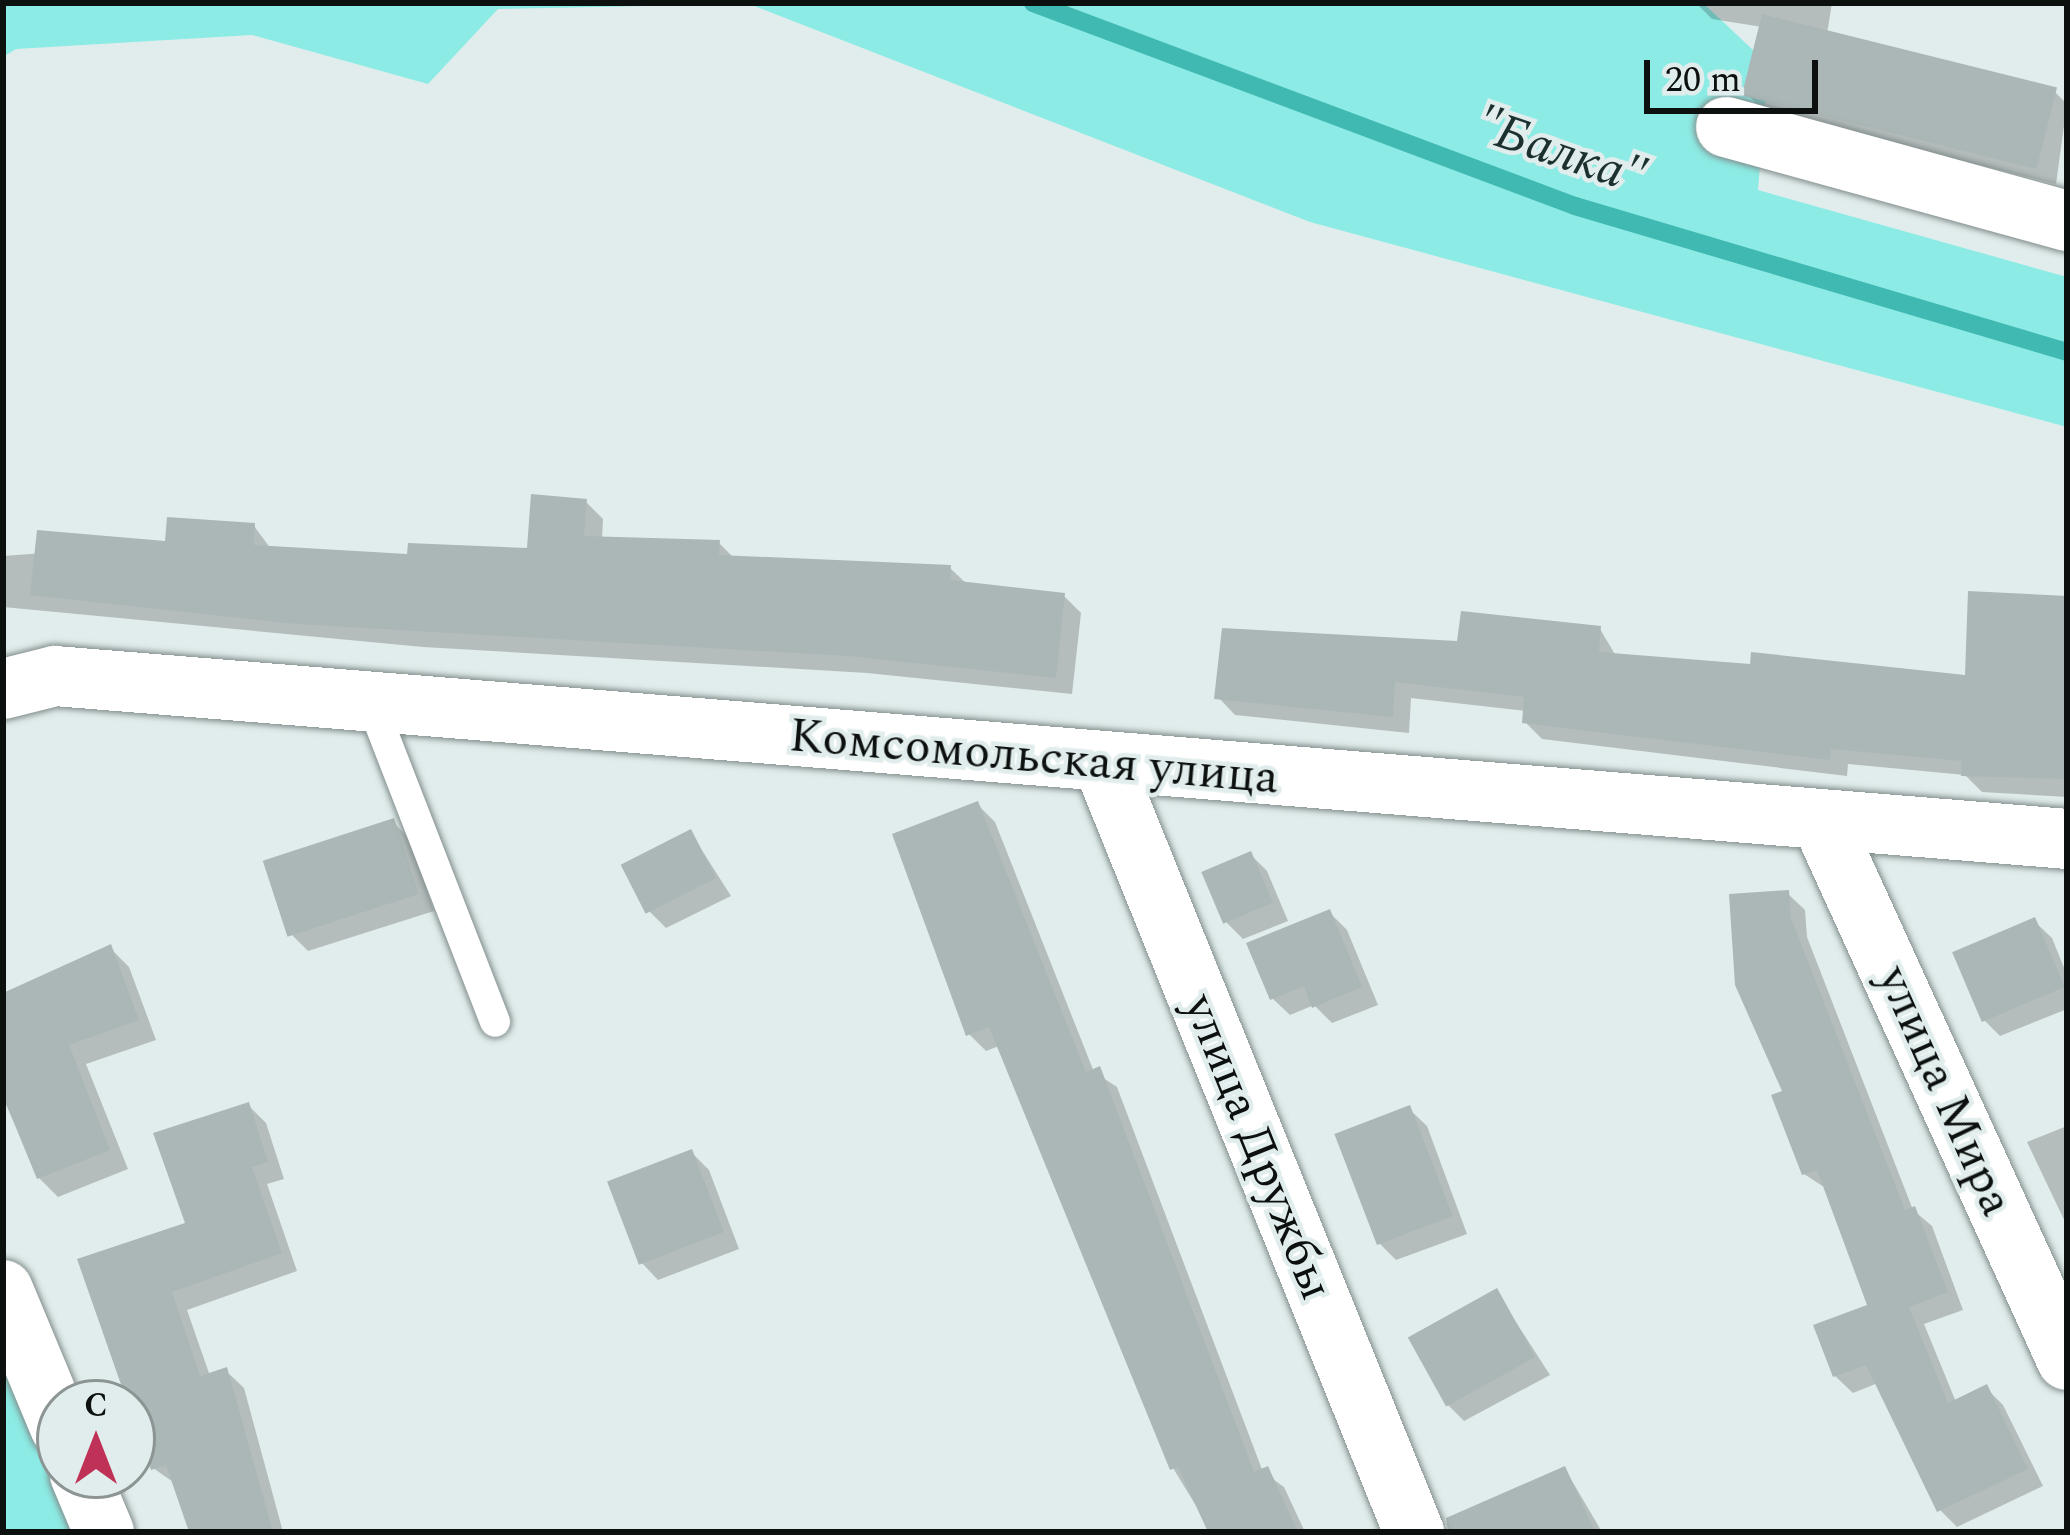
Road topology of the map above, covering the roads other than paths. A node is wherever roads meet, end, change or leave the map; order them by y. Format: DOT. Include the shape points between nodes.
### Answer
graph roads {
  1 [pos="1726,127"];
  2 [pos="2067,221"];
  3 [pos="3,689"];
  4 [pos="371,703"];
  5 [pos="1103,763"];
  6 [pos="1822,822"];
  7 [pos="2067,839"];
  8 [pos="495,1022"];
  9 [pos="3,1290"];
  10 [pos="2067,1360"];
  11 [pos="40,1379"];
  12 [pos="90,1499"];
  13 [pos="104,1532"];
  14 [pos="1414,1532"];
  1 -- 2 [label="street"];
  3 -- 4 [label="street, Комсомольская улица" via="55,676"];
  4 -- 5 [label="street, Комсомольская улица"];
  4 -- 8 [label="lane"];
  5 -- 6 [label="street, Комсомольская улица"];
  5 -- 14 [label="street, улица Дружбы"];
  6 -- 7 [label="street, Комсомольская улица"];
  6 -- 10 [label="street, улица Мира"];
  9 -- 11 [label="street"];
  12 -- 13 [label="street"];
}
